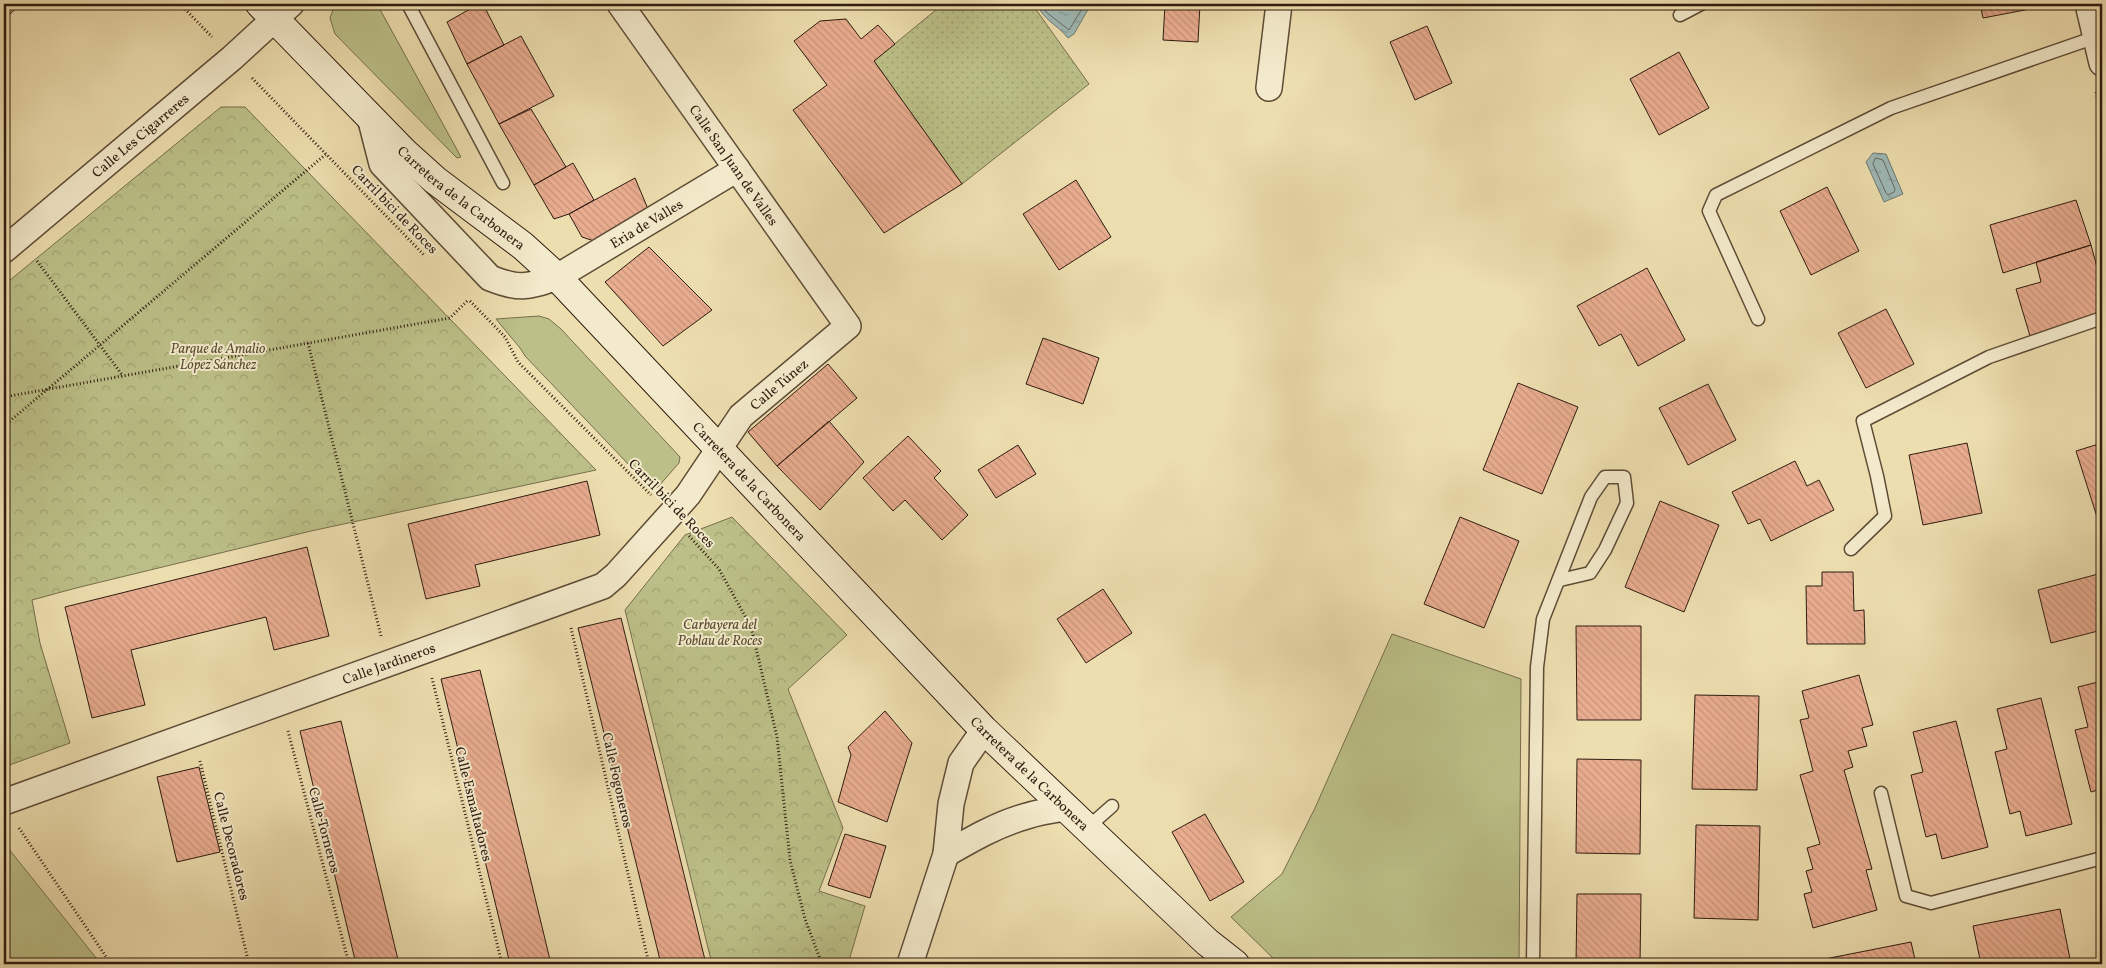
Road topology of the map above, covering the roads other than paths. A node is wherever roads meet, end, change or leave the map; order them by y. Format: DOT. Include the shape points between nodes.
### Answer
graph roads {
  1 [pos="408,4"];
  2 [pos="620,4"];
  3 [pos="1279,4"];
  4 [pos="1701,4"];
  5 [pos="2088,4"];
  6 [pos="275,9"];
  7 [pos="1680,15"];
  8 [pos="2096,37"];
  9 [pos="2102,62"];
  10 [pos="1269,88"];
  11 [pos="370,117"];
  12 [pos="736,169"];
  13 [pos="503,183"];
  14 [pos="11,244"];
  15 [pos="557,277"];
  16 [pos="2102,318"];
  17 [pos="1758,319"];
  18 [pos="848,326"];
  19 [pos="719,448"];
  20 [pos="1851,549"];
  21 [pos="1560,580"];
  22 [pos="984,730"];
  23 [pos="1881,793"];
  24 [pos="1112,806"];
  25 [pos="1065,808"];
  26 [pos="9,812"];
  27 [pos="1086,830"];
  28 [pos="946,854"];
  29 [pos="2102,858"];
  30 [pos="910,964"];
  31 [pos="1235,964"];
  32 [pos="1533,964"];
  1 -- 13 [label="lane"];
  2 -- 12 [label="street, Calle San Juan de Valles"];
  3 -- 10 [label="street"];
  4 -- 7 [label="lane"];
  5 -- 8 [label="street"];
  6 -- 11 [label="street, Carretera de la Carbonera"];
  6 -- 14 [label="street, Calle Les Cigarreres" via="232,58"];
  8 -- 9 [label="street"];
  8 -- 17 [label="lane" via="1891,108 1716,195 1709,211"];
  11 -- 15 [label="street, Carretera de la Carbonera" via="435,180 523,246"];
  11 -- 15 [label="street, Eria de Valles" via="382,164 490,278 512,287"];
  12 -- 15 [label="street, Eria de Valles"];
  12 -- 18 [label="street, Calle San Juan de Valles"];
  15 -- 19 [label="street, Carretera de la Carbonera"];
  16 -- 20 [label="lane" via="1990,357 1863,421 1885,516"];
  18 -- 19 [label="street, Calle Túnez" via="740,416"];
  19 -- 22 [label="street, Carretera de la Carbonera"];
  19 -- 26 [label="street, Calle Jardineros" via="688,495 604,586 193,733"];
  21 -- 21 [label="lane" via="1590,573 1605,550 1627,503 1624,477 1605,477 1591,497"];
  21 -- 32 [label="lane" via="1543,619 1537,667"];
  22 -- 25 [label="street, Carretera de la Carbonera"];
  22 -- 28 [label="street" via="961,763 951,804"];
  23 -- 29 [label="lane" via="1906,896 1931,903"];
  24 -- 27 [label="lane"];
  25 -- 27 [label="street, Carretera de la Carbonera"];
  25 -- 28 [label="street" via="1012,821"];
  27 -- 31 [label="street, Carretera de la Carbonera"];
  28 -- 30 [label="street"];
}
